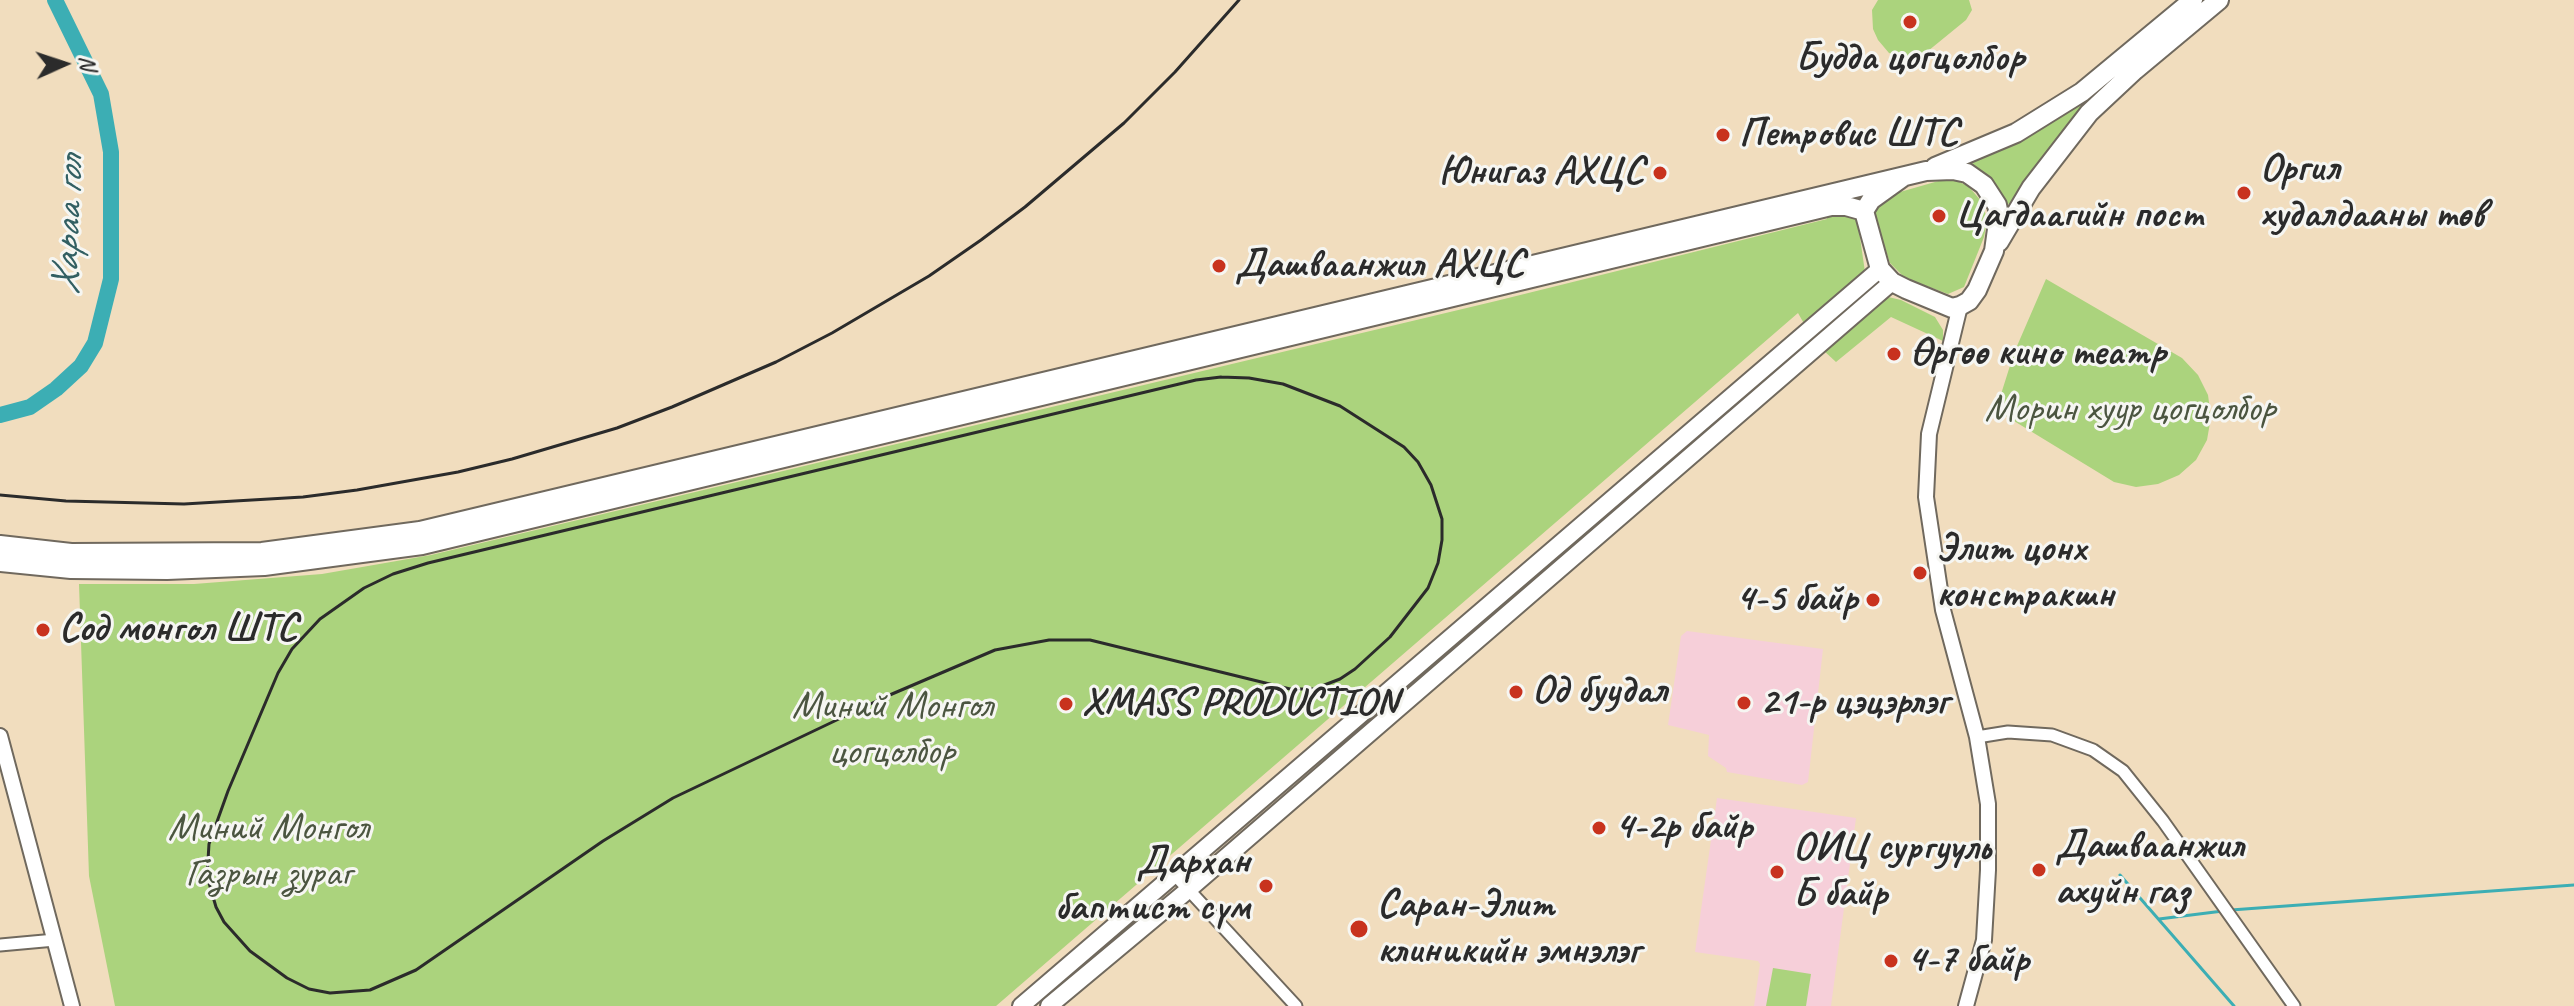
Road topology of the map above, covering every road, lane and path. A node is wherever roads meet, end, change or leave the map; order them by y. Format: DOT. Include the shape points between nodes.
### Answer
graph roads {
  1 [pos="2193,0"];
  2 [pos="2219,0"];
  3 [pos="1926,171"];
  4 [pos="1903,177"];
  5 [pos="1864,211"];
  6 [pos="1994,251"];
  7 [pos="1886,275"];
  8 [pos="1960,306"];
  9 [pos="0,545"];
  10 [pos="0,562"];
  11 [pos="0,736"];
  12 [pos="1977,737"];
  13 [pos="1175,875"];
  14 [pos="1188,890"];
  15 [pos="55,940"];
  16 [pos="0,945"];
  17 [pos="72,1006"];
  18 [pos="1021,1006"];
  19 [pos="1049,1006"];
  20 [pos="1296,1006"];
  21 [pos="1966,1006"];
  22 [pos="2294,1006"];
  1 -- 3 [label="highway" via="2050,113"];
  2 -- 6 [label="highway" via="2089,113 2031,188"];
  3 -- 4 [label="highway"];
  3 -- 6 [label="highway" via="1967,173 1991,193 1999,215"];
  4 -- 5 [label="highway"];
  4 -- 9 [label="highway" via="420,531 262,552 71,553"];
  5 -- 7 [label="highway"];
  5 -- 10 [label="highway" via="1831,206 422,545 223,568 71,569"];
  6 -- 8 [label="highway" via="1977,290"];
  7 -- 8 [label="highway" via="1938,303"];
  7 -- 13 [label="main road"];
  7 -- 14 [label="main road"];
  8 -- 12 [label="street" via="1929,434 1926,497 1943,610"];
  11 -- 15 [label="street"];
  12 -- 21 [label="street" via="1988,804 1988,870 1984,940"];
  12 -- 22 [label="street" via="2008,732 2052,735 2093,750 2123,771"];
  13 -- 14 [label="street"];
  13 -- 18 [label="main road"];
  14 -- 19 [label="main road"];
  14 -- 20 [label="street"];
  15 -- 16 [label="street"];
  15 -- 17 [label="street"];
}
